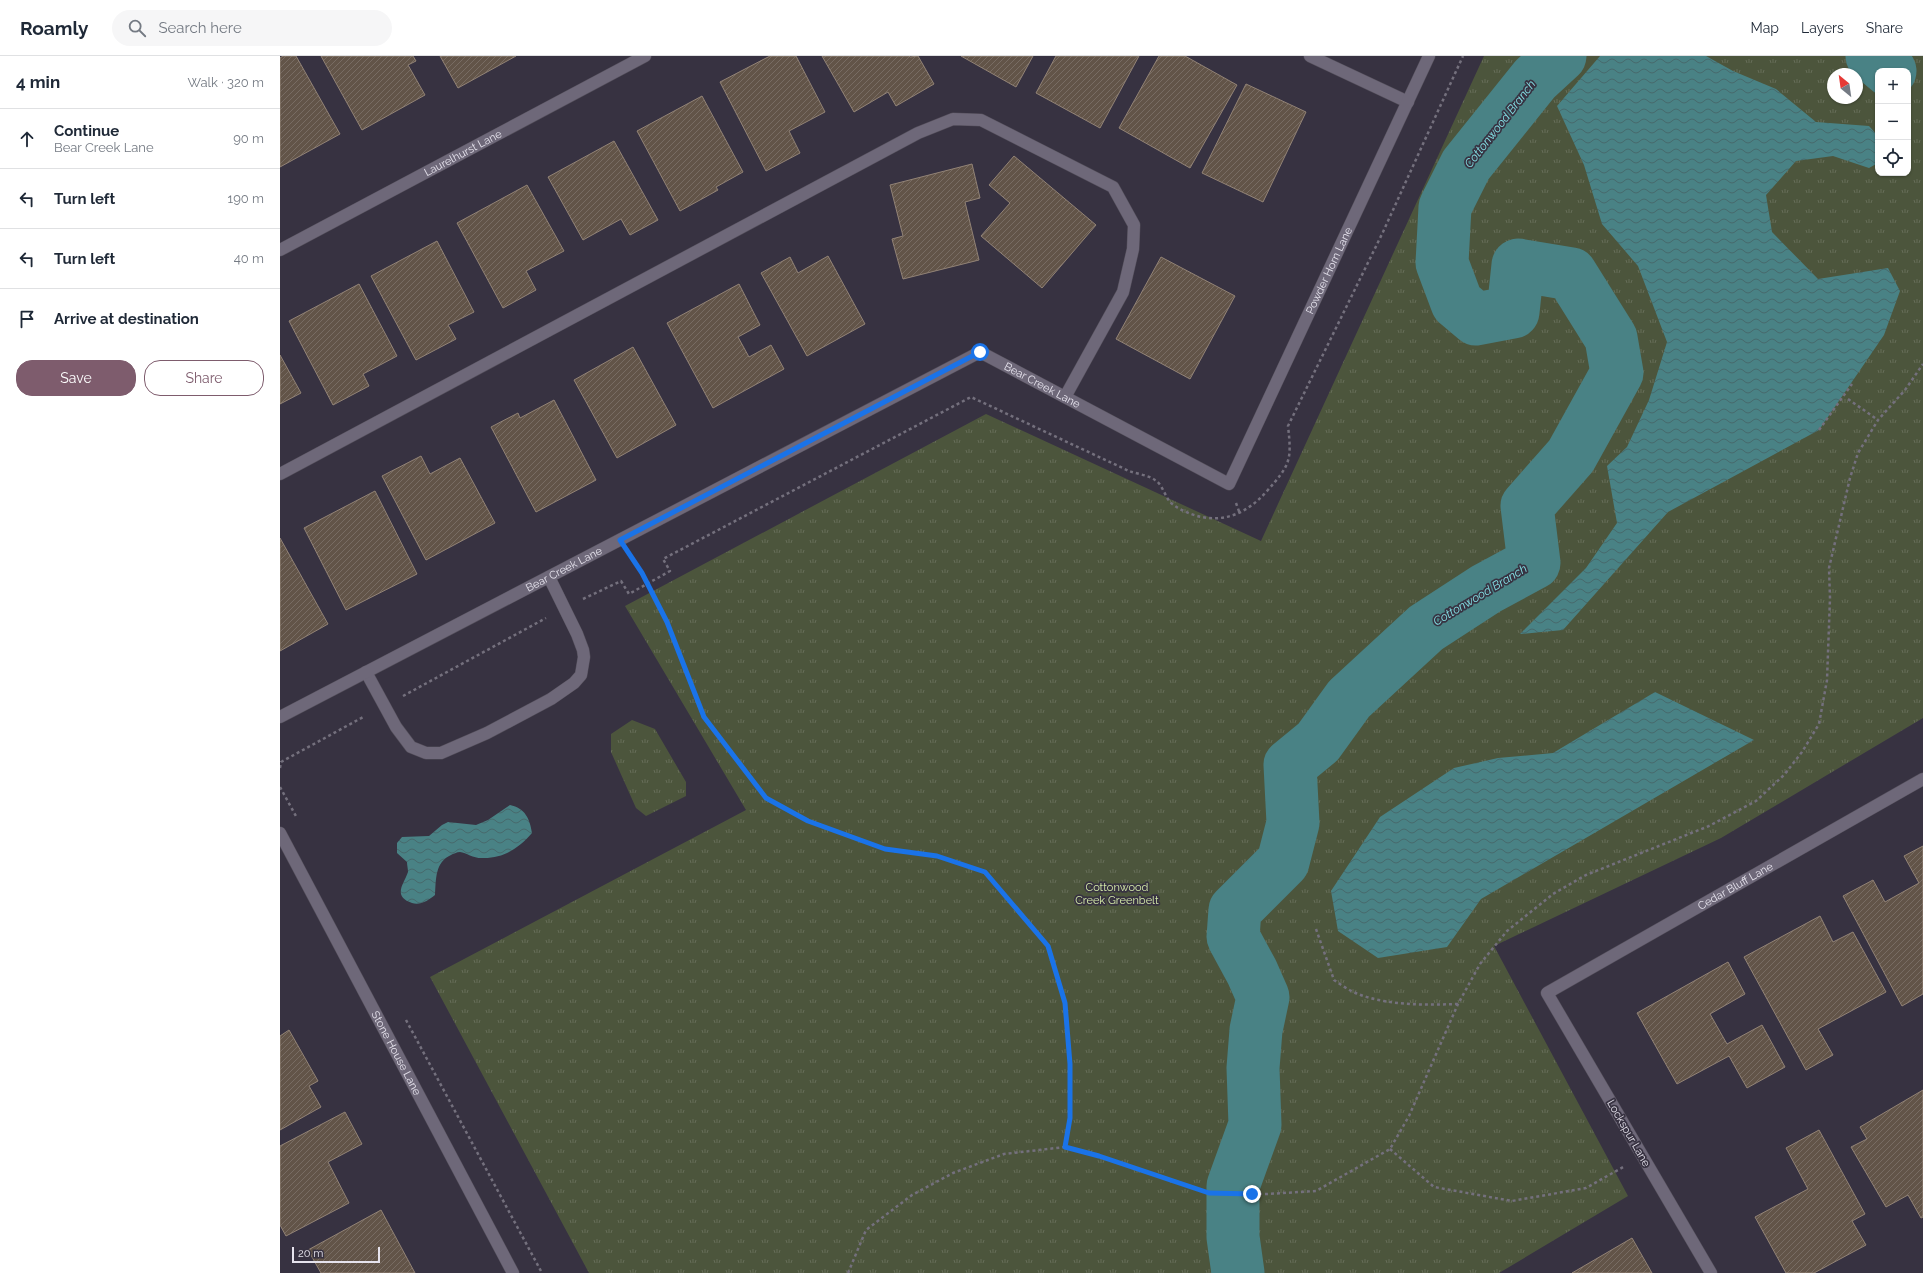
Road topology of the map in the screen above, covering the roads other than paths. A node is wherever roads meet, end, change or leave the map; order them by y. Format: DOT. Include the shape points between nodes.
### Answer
graph roads {
  1 [pos="645,56"];
  2 [pos="1310,56"];
  3 [pos="1429,56"];
  4 [pos="1408,102"];
  5 [pos="280,250"];
  6 [pos="1065,397"];
  7 [pos="280,474"];
  8 [pos="1229,484"];
  9 [pos="549,577"];
  10 [pos="366,672"];
  11 [pos="280,717"];
  12 [pos="1923,779"];
  13 [pos="280,833"];
  14 [pos="1547,993"];
  15 [pos="513,1273"];
  16 [pos="1711,1273"];
  1 -- 5 [label="street, Laurelhurst Lane"];
  2 -- 4 [label="street"];
  3 -- 4 [label="street, Powder Horn Lane"];
  4 -- 8 [label="street, Powder Horn Lane"];
  6 -- 7 [label="street" via="1123,292 1133,249 1134,225 1113,187 981,120 953,119 918,133"];
  6 -- 8 [label="street, Bear Creek Lane"];
  6 -- 9 [label="street, Bear Creek Lane" via="980,352"];
  9 -- 10 [label="street, Bear Creek Lane"];
  9 -- 10 [label="street" via="583,650 581,675 551,699 455,748 441,753 426,753 411,747 400,734"];
  10 -- 11 [label="street, Bear Creek Lane"];
  12 -- 14 [label="street, Cedar Bluff Lane"];
  13 -- 15 [label="street, Stone House Lane"];
  14 -- 16 [label="street, Lockspur Lane"];
}
